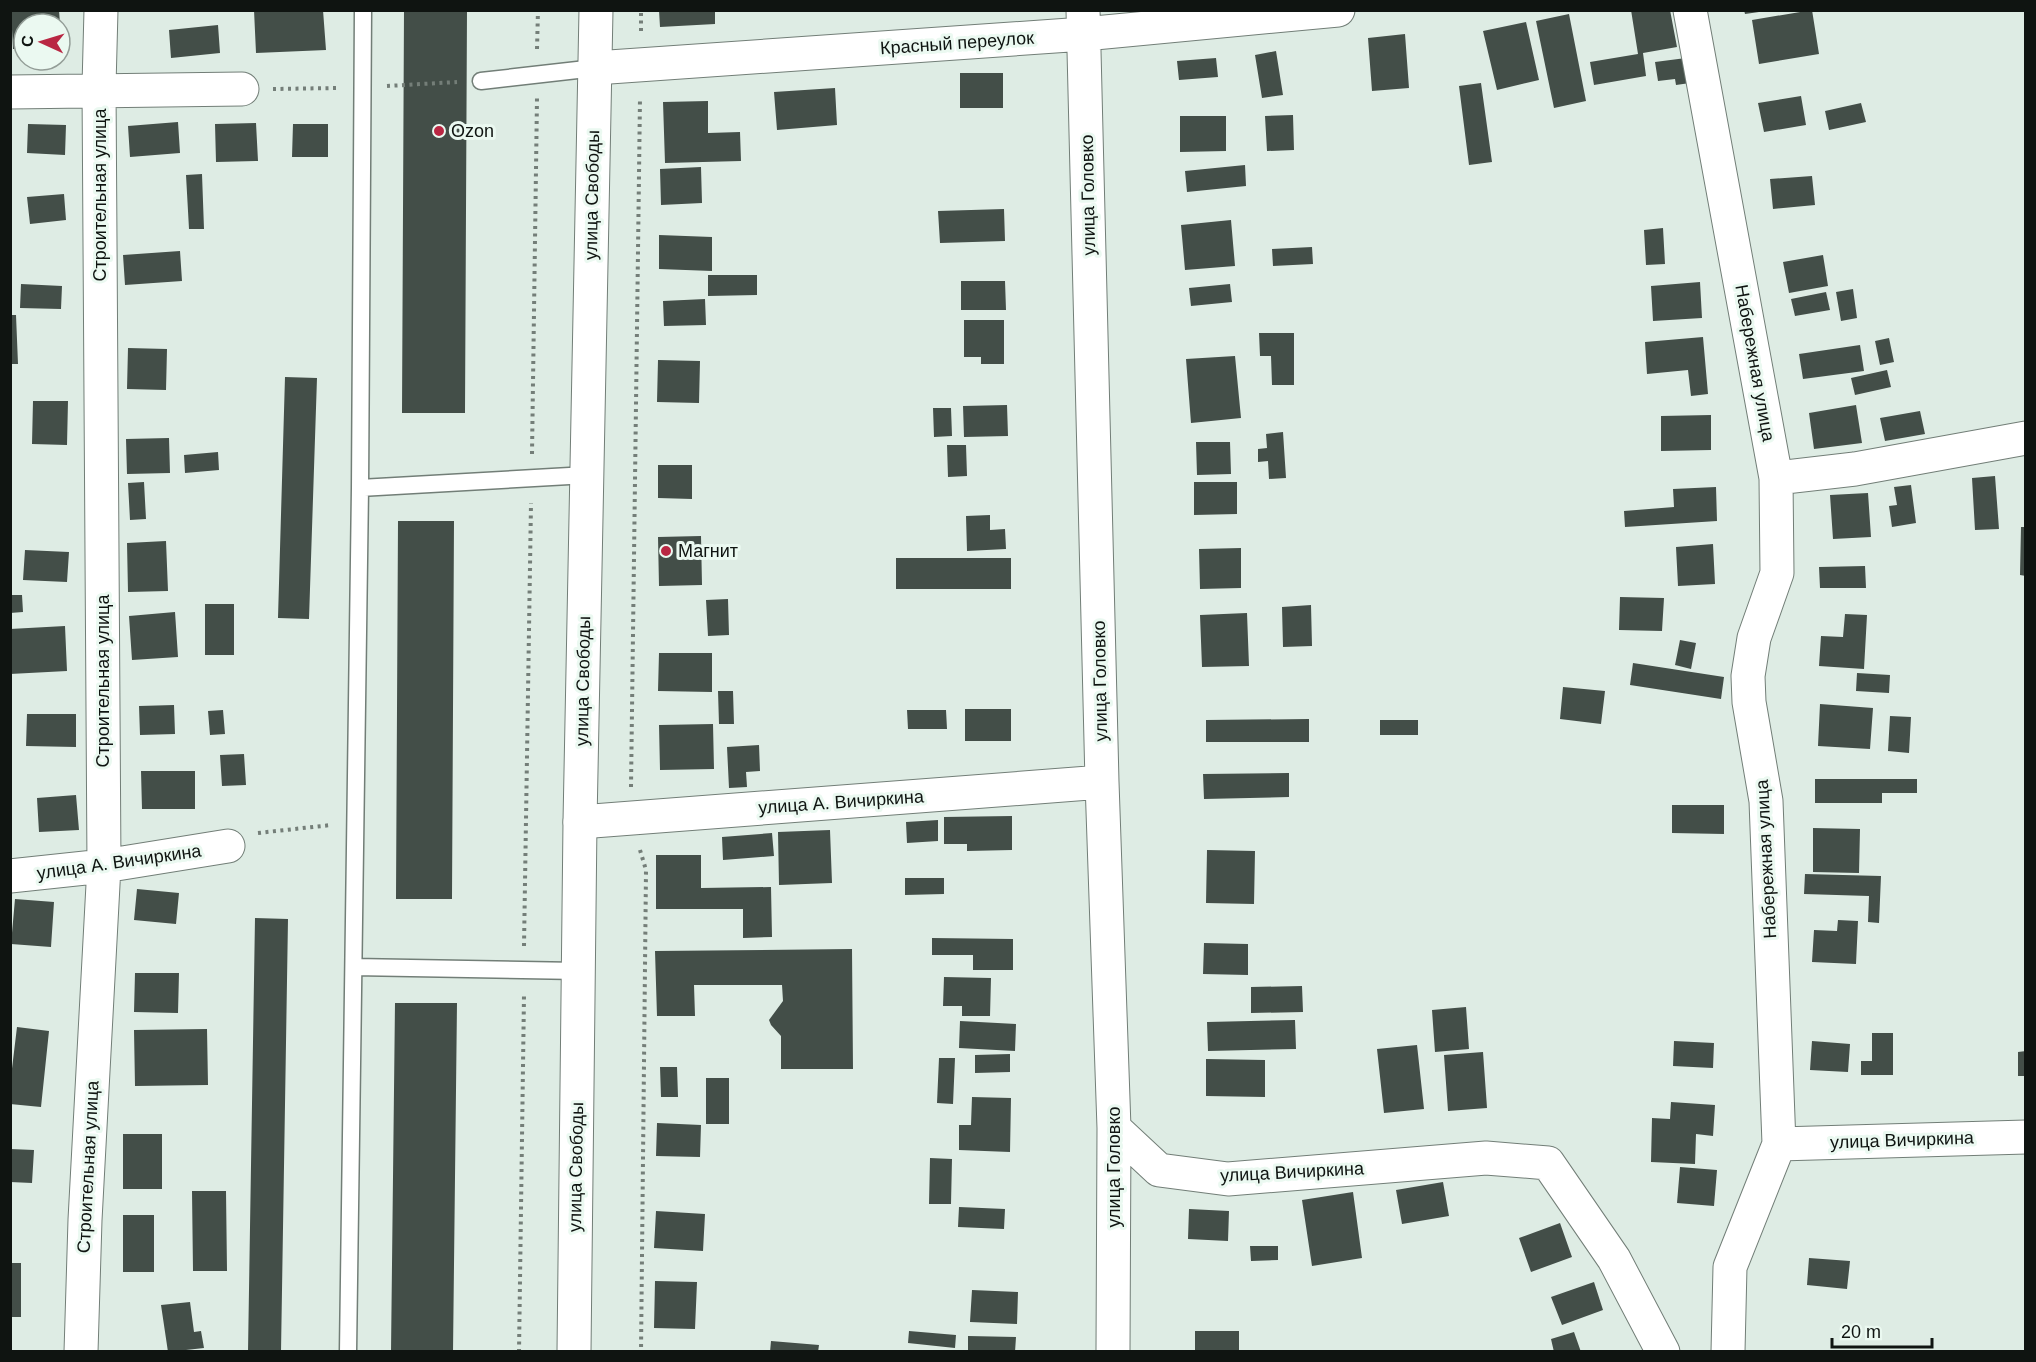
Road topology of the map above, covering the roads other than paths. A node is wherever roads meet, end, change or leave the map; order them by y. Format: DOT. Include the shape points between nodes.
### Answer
graph roads {
  1 [pos="101,10"];
  2 [pos="363,10"];
  3 [pos="596,10"];
  4 [pos="1690,10"];
  5 [pos="1327,12"];
  6 [pos="1084,22"];
  7 [pos="595,68"];
  8 [pos="482,81"];
  9 [pos="242,89"];
  10 [pos="99,90"];
  11 [pos="10,92"];
  12 [pos="2025,438"];
  13 [pos="587,475"];
  14 [pos="1776,478"];
  15 [pos="360,488"];
  16 [pos="1102,782"];
  17 [pos="580,822"];
  18 [pos="228,846"];
  19 [pos="104,866"];
  20 [pos="10,876"];
  21 [pos="354,967"];
  22 [pos="579,971"];
  23 [pos="1114,1128"];
  24 [pos="2025,1137"];
  25 [pos="1779,1144"];
  26 [pos="81,1352"];
  27 [pos="348,1352"];
  28 [pos="574,1352"];
  29 [pos="1113,1352"];
  30 [pos="1663,1352"];
  31 [pos="1728,1352"];
  1 -- 10 [label="street, Строительная улица"];
  2 -- 15 [label="lane"];
  3 -- 7 [label="street, улица Свободы"];
  4 -- 14 [label="street, Набережная улица"];
  5 -- 6 [label="street, Красный переулок"];
  6 -- 7 [label="street, Красный переулок"];
  6 -- 16 [label="street, улица Головко"];
  7 -- 8 [label="lane"];
  7 -- 13 [label="street, улица Свободы"];
  9 -- 10 [label="street"];
  10 -- 11 [label="street"];
  10 -- 19 [label="street, Строительная улица"];
  12 -- 14 [label="street" via="1855,469"];
  13 -- 15 [label="lane"];
  13 -- 17 [label="street, улица Свободы"];
  14 -- 25 [label="street, Набережная улица" via="1777,573 1754,638 1748,675 1766,801"];
  15 -- 21 [label="lane"];
  16 -- 17 [label="street, улица А. Вичиркина"];
  16 -- 23 [label="street, улица Головко"];
  17 -- 22 [label="street, улица Свободы"];
  18 -- 19 [label="street, улица А. Вичиркина"];
  19 -- 20 [label="street, улица А. Вичиркина"];
  19 -- 26 [label="street, Строительная улица" via="84,1220"];
  21 -- 22 [label="lane"];
  21 -- 27 [label="lane"];
  22 -- 28 [label="street, улица Свободы"];
  23 -- 29 [label="street, улица Головко"];
  23 -- 30 [label="street, улица Вичиркина" via="1159,1170 1228,1179 1486,1158 1548,1163 1614,1258"];
  24 -- 25 [label="street, улица Вичиркина"];
  25 -- 31 [label="street, Набережная улица" via="1730,1268"];
}
